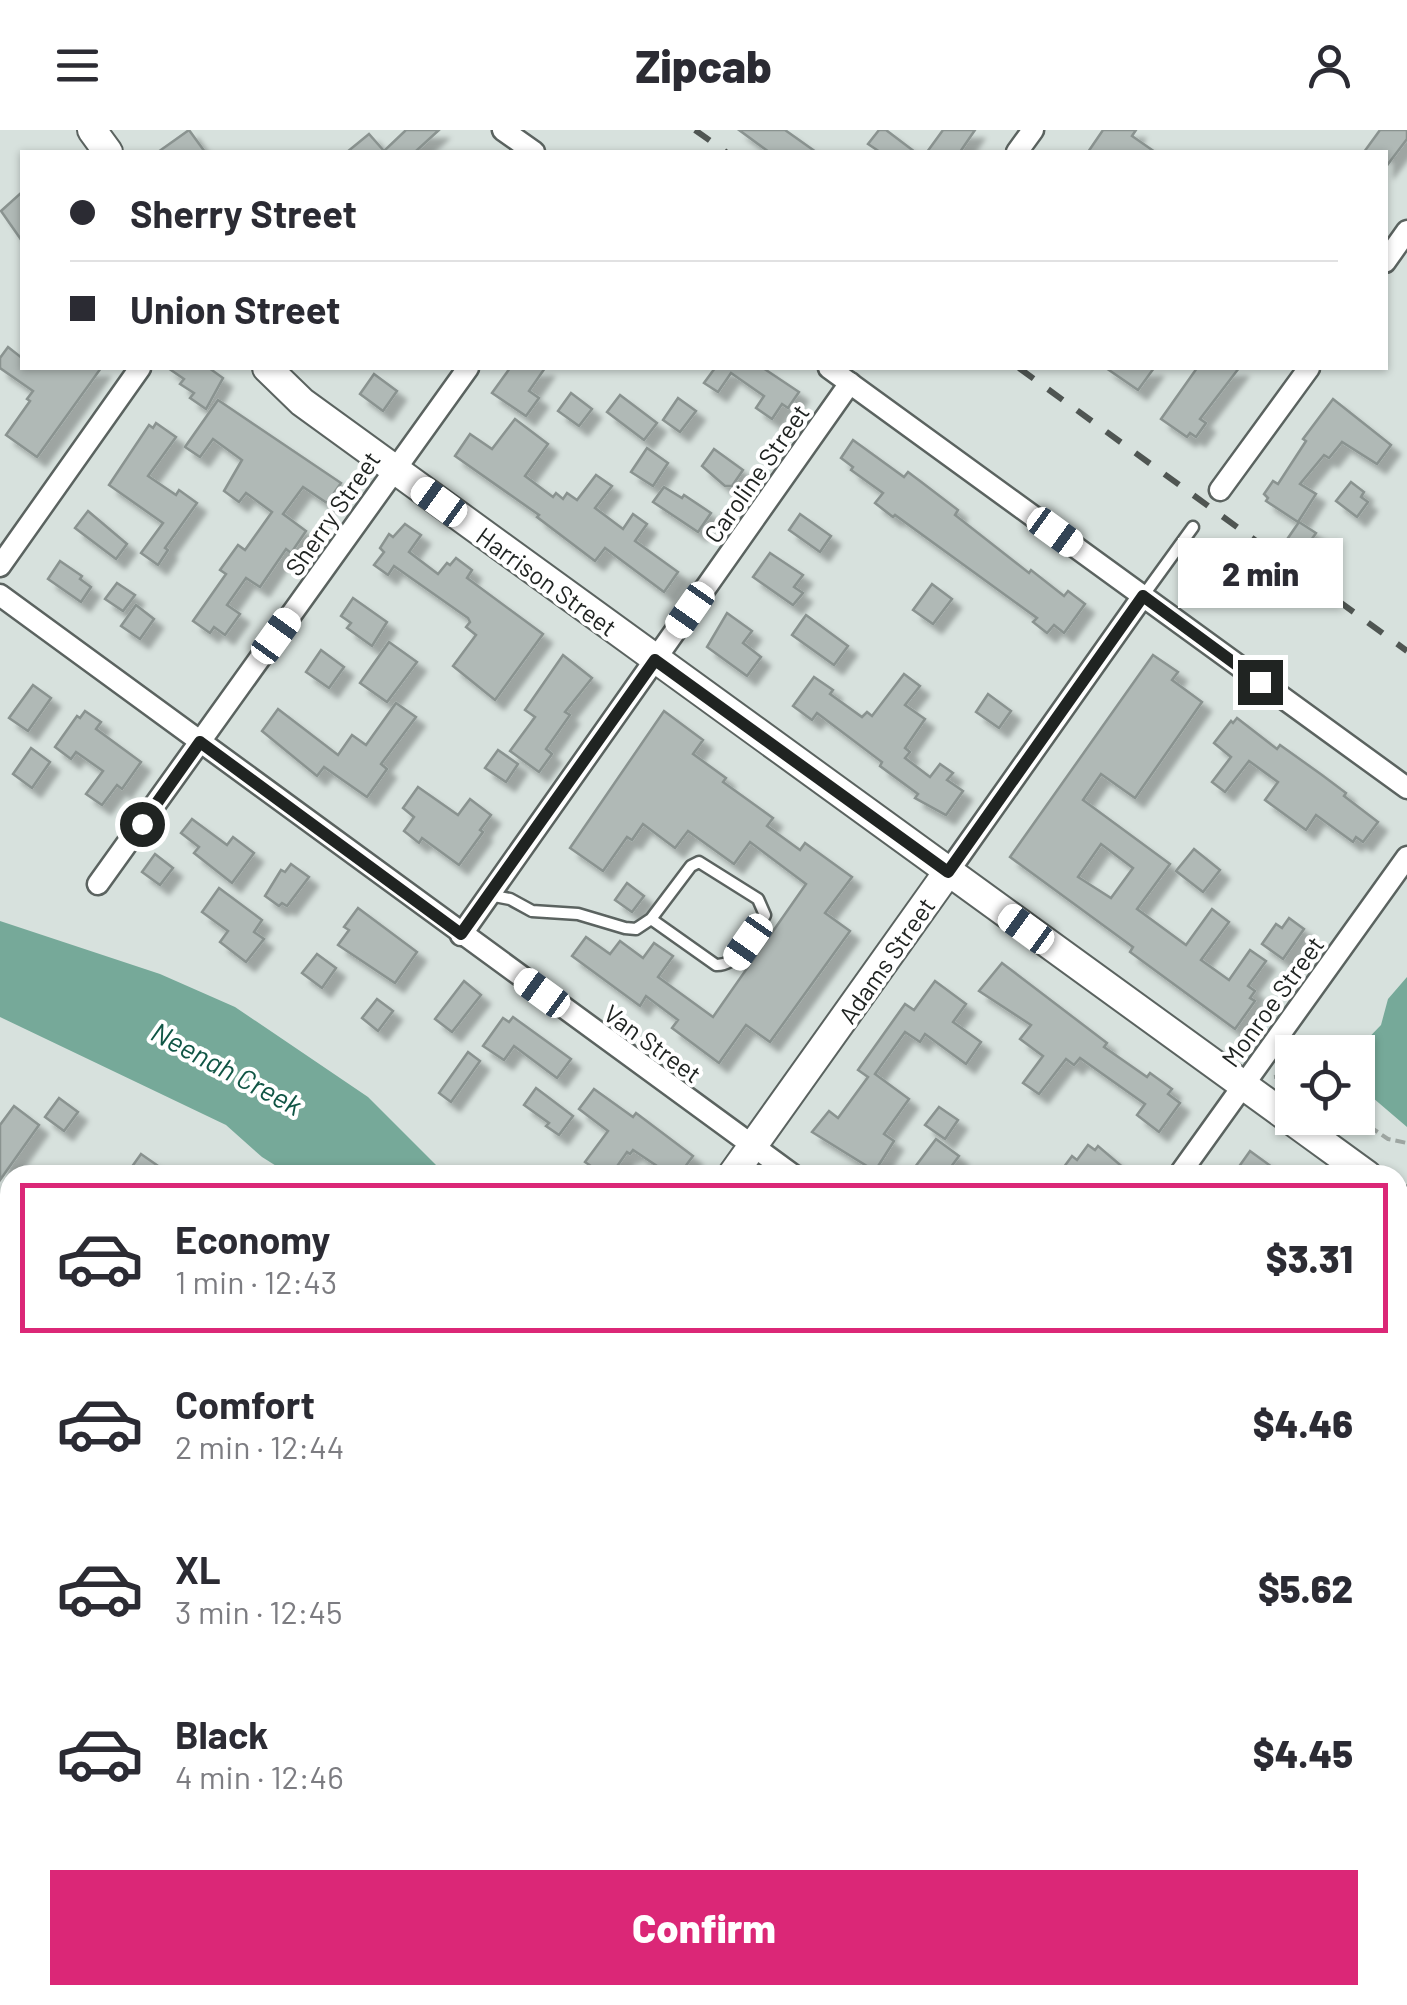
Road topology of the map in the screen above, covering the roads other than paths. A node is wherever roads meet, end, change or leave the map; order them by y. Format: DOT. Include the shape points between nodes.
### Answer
graph roads {
  1 [pos="503,130"];
  2 [pos="531,150"];
  3 [pos="1407,231"];
  4 [pos="1388,258"];
  5 [pos="139,370"];
  6 [pos="269,370"];
  7 [pos="467,370"];
  8 [pos="1307,370"];
  9 [pos="855,375"];
  10 [pos="394,469"];
  11 [pos="1220,490"];
  12 [pos="1193,528"];
  13 [pos="0,566"];
  14 [pos="0,596"];
  15 [pos="1143,596"];
  16 [pos="655,660"];
  17 [pos="200,742"];
  18 [pos="1407,788"];
  19 [pos="1407,857"];
  20 [pos="948,872"];
  21 [pos="98,884"];
  22 [pos="488,894"];
  23 [pos="651,919"];
  24 [pos="461,934"];
  25 [pos="1242,1086"];
  26 [pos="753,1146"];
  27 [pos="739,1165"];
  28 [pos="779,1165"];
  29 [pos="1186,1165"];
  30 [pos="1353,1165"];
  1 -- 2 [label="street"];
  3 -- 4 [label="street"];
  5 -- 13 [label="street"];
  6 -- 10 [label="street, Harrison Street" via="288,392"];
  7 -- 10 [label="street, Sherry Street"];
  8 -- 11 [label="street"];
  9 -- 15 [label="street"];
  9 -- 16 [label="street, Caroline Street"];
  10 -- 16 [label="street, Harrison Street"];
  10 -- 17 [label="street, Sherry Street"];
  12 -- 15 [label="lane"];
  14 -- 17 [label="street, Van Street"];
  15 -- 18 [label="street"];
  15 -- 20 [label="street, Adams Street"];
  16 -- 20 [label="street, Harrison Street"];
  16 -- 22 [label="street, Caroline Street"];
  17 -- 21 [label="street, Sherry Street"];
  17 -- 24 [label="street, Van Street"];
  19 -- 25 [label="street, Monroe Street"];
  20 -- 25 [label="street, Harrison Street"];
  20 -- 26 [label="street, Adams Street"];
  22 -- 23 [label="lane" via="532,911 578,914 625,928"];
  22 -- 24 [label="street, Caroline Street"];
  23 -- 23 [label="lane" via="698,955 726,966 765,915 758,900 699,862"];
  24 -- 26 [label="street, Van Street"];
  25 -- 29 [label="street, Monroe Street"];
  25 -- 30 [label="street, Harrison Street"];
  26 -- 27 [label="street, Adams Street"];
  26 -- 28 [label="street, Van Street"];
}
